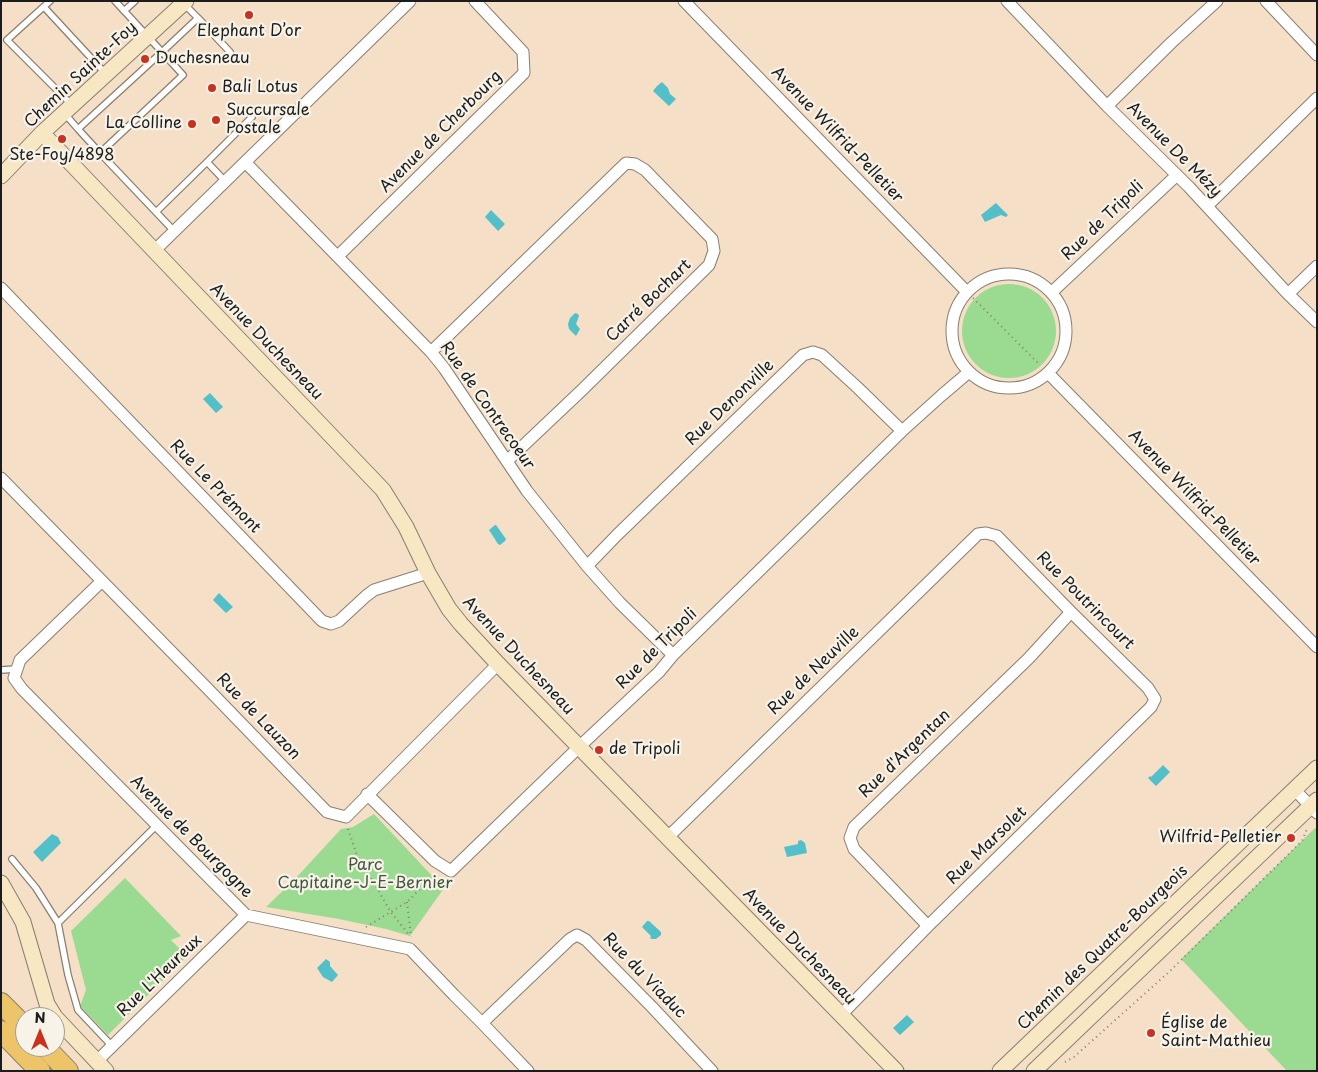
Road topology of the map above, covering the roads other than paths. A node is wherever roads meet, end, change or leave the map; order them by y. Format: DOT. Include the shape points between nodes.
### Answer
graph roads {
  1 [pos="50,1"];
  2 [pos="115,1"];
  3 [pos="135,1"];
  4 [pos="410,1"];
  5 [pos="475,1"];
  6 [pos="684,1"];
  7 [pos="1217,1"];
  8 [pos="1266,1"];
  9 [pos="184,2"];
  10 [pos="1011,3"];
  11 [pos="44,7"];
  12 [pos="124,11"];
  13 [pos="198,18"];
  14 [pos="148,36"];
  15 [pos="162,52"];
  16 [pos="230,52"];
  17 [pos="1317,55"];
  18 [pos="107,75"];
  19 [pos="1317,98"];
  20 [pos="1107,106"];
  21 [pos="68,110"];
  22 [pos="252,117"];
  23 [pos="78,129"];
  24 [pos="42,133"];
  25 [pos="100,153"];
  26 [pos="207,162"];
  27 [pos="245,162"];
  28 [pos="2,175"];
  29 [pos="1177,175"];
  30 [pos="225,181"];
  31 [pos="1207,206"];
  32 [pos="156,212"];
  33 [pos="174,231"];
  34 [pos="154,251"];
  35 [pos="338,256"];
  36 [pos="1317,266"];
  37 [pos="1,288"];
  38 [pos="966,291"];
  39 [pos="1052,292"];
  40 [pos="1288,294"];
  41 [pos="1317,322"];
  42 [pos="431,352"];
  43 [pos="969,372"];
  44 [pos="1048,373"];
  45 [pos="902,431"];
  46 [pos="507,461"];
  47 [pos="1,478"];
  48 [pos="986,533"];
  49 [pos="587,566"];
  50 [pos="428,573"];
  51 [pos="102,581"];
  52 [pos="1071,612"];
  53 [pos="1317,647"];
  54 [pos="673,655"];
  55 [pos="498,664"];
  56 [pos="16,669"];
  57 [pos="1,670"];
  58 [pos="1155,699"];
  59 [pos="579,747"];
  60 [pos="1317,768"];
  61 [pos="1294,789"];
  62 [pos="367,794"];
  63 [pos="1315,806"];
  64 [pos="157,825"];
  65 [pos="667,838"];
  66 [pos="12,859"];
  67 [pos="1,883"];
  68 [pos="246,915"];
  69 [pos="58,922"];
  70 [pos="928,926"];
  71 [pos="1,1003"];
  72 [pos="49,1007"];
  73 [pos="841,1015"];
  74 [pos="15,1017"];
  75 [pos="482,1023"];
  76 [pos="65,1028"];
  77 [pos="1,1031"];
  78 [pos="112,1046"];
  79 [pos="55,1057"];
  80 [pos="101,1066"];
  81 [pos="40,1071"];
  82 [pos="68,1071"];
  83 [pos="528,1071"];
  84 [pos="712,1071"];
  85 [pos="896,1071"];
  86 [pos="1000,1071"];
  87 [pos="1034,1071"];
  1 -- 11 [label="lane"];
  2 -- 12 [label="lane"];
  3 -- 12 [label="lane"];
  4 -- 27 [label="street"];
  5 -- 35 [label="street, Avenue de Cherbourg" via="523,52 524,73"];
  6 -- 38 [label="street, Avenue Wilfrid-Pelletier"];
  7 -- 20 [label="street"];
  8 -- 17 [label="street"];
  9 -- 13 [label="lane"];
  9 -- 14 [label="street, Chemin Sainte-Foy"];
  10 -- 20 [label="street, Avenue De Mézy"];
  11 -- 18 [label="lane"];
  11 -- 21 [label="lane" via="7,40"];
  12 -- 14 [label="lane"];
  13 -- 15 [label="lane"];
  13 -- 16 [label="lane"];
  14 -- 15 [label="lane"];
  14 -- 18 [label="street, Chemin Sainte-Foy"];
  15 -- 23 [label="lane"];
  15 -- 25 [label="lane" via="183,75"];
  18 -- 21 [label="street, Chemin Sainte-Foy"];
  19 -- 31 [label="street"];
  20 -- 29 [label="street, Avenue De Mézy"];
  21 -- 23 [label="lane"];
  21 -- 24 [label="street, Chemin Sainte-Foy"];
  22 -- 26 [label="lane"];
  23 -- 25 [label="lane"];
  24 -- 28 [label="street, Chemin Sainte-Foy"];
  24 -- 34 [label="street, Avenue Duchesneau"];
  25 -- 32 [label="lane"];
  26 -- 30 [label="lane"];
  26 -- 32 [label="lane"];
  27 -- 30 [label="street"];
  27 -- 35 [label="street, Rue de Contrecoeur"];
  29 -- 31 [label="street, Avenue De Mézy"];
  29 -- 39 [label="street, Rue de Tripoli"];
  30 -- 33 [label="street"];
  31 -- 40 [label="street, Avenue De Mézy"];
  32 -- 33 [label="lane"];
  33 -- 34 [label="street"];
  34 -- 50 [label="street, Avenue Duchesneau" via="383,490 406,527"];
  35 -- 42 [label="street, Rue de Contrecoeur"];
  36 -- 40 [label="street"];
  37 -- 50 [label="street, Rue Le Prémont" via="322,621 331,624 340,621 374,590"];
  38 -- 39 [label="street" via="984,279 1020,274 1038,281"];
  38 -- 43 [label="street" via="952,322 952,340 958,357"];
  39 -- 44 [label="street" via="1062,307 1067,324 1060,358"];
  40 -- 41 [label="street, Avenue De Mézy"];
  42 -- 46 [label="street, Rue de Contrecoeur"];
  42 -- 46 [label="street, Carré Bochart" via="626,163 645,170 712,239 714,251 710,265"];
  43 -- 44 [label="street" via="1000,388 1018,388 1036,382"];
  43 -- 45 [label="street, Rue de Tripoli"];
  44 -- 53 [label="street, Avenue Wilfrid-Pelletier"];
  45 -- 49 [label="street, Rue Denonville" via="822,355 813,352 803,355"];
  45 -- 54 [label="street, Rue de Tripoli"];
  46 -- 49 [label="street, Rue de Contrecoeur"];
  47 -- 51 [label="street, Rue de Lauzon"];
  48 -- 52 [label="street, Rue Poutrincourt" via="998,536"];
  48 -- 65 [label="street, Rue de Neuville" via="978,534 968,543"];
  49 -- 54 [label="street, Rue de Contrecoeur" via="626,610"];
  50 -- 55 [label="street, Avenue Duchesneau" via="449,609"];
  51 -- 56 [label="street" via="20,660"];
  51 -- 62 [label="street, Rue de Lauzon" via="327,812 346,817"];
  52 -- 58 [label="street, Rue Poutrincourt" via="1148,688"];
  52 -- 70 [label="street, Rue d'Argentan" via="1029,658 854,827 850,838 854,849"];
  54 -- 59 [label="street, Rue de Tripoli"];
  55 -- 59 [label="street, Avenue Duchesneau"];
  55 -- 62 [label="street"];
  56 -- 57 [label="lane"];
  56 -- 64 [label="street, Avenue de Bourgogne" via="14,678 22,689"];
  58 -- 70 [label="street, Rue Marsolet" via="1151,707"];
  59 -- 62 [label="street, Rue de Tripoli" via="451,871 435,861"];
  59 -- 65 [label="street, Avenue Duchesneau"];
  60 -- 61 [label="street, Chemin des Quatre-Bourgeois"];
  61 -- 63 [label="street"];
  61 -- 86 [label="street, Chemin des Quatre-Bourgeois"];
  63 -- 87 [label="street"];
  64 -- 68 [label="street, Avenue de Bourgogne"];
  64 -- 69 [label="lane"];
  65 -- 73 [label="street, Avenue Duchesneau"];
  66 -- 69 [label="lane"];
  67 -- 72 [label="street" via="23,922"];
  68 -- 75 [label="street, Avenue de Bourgogne" via="410,949"];
  68 -- 78 [label="street, Rue L'Heureux"];
  69 -- 78 [label="lane" via="78,1010"];
  70 -- 73 [label="street, Rue Marsolet"];
  71 -- 74 [label="highway"];
  73 -- 85 [label="street, Avenue Duchesneau"];
  75 -- 83 [label="street, Avenue de Bourgogne"];
  75 -- 84 [label="street, Rue du Viaduc" via="577,935 586,940"];
  76 -- 80 [label="street"];
  77 -- 81 [label="highway"];
  78 -- 80 [label="street, Rue L'Heureux"];
  79 -- 82 [label="highway"];
}
